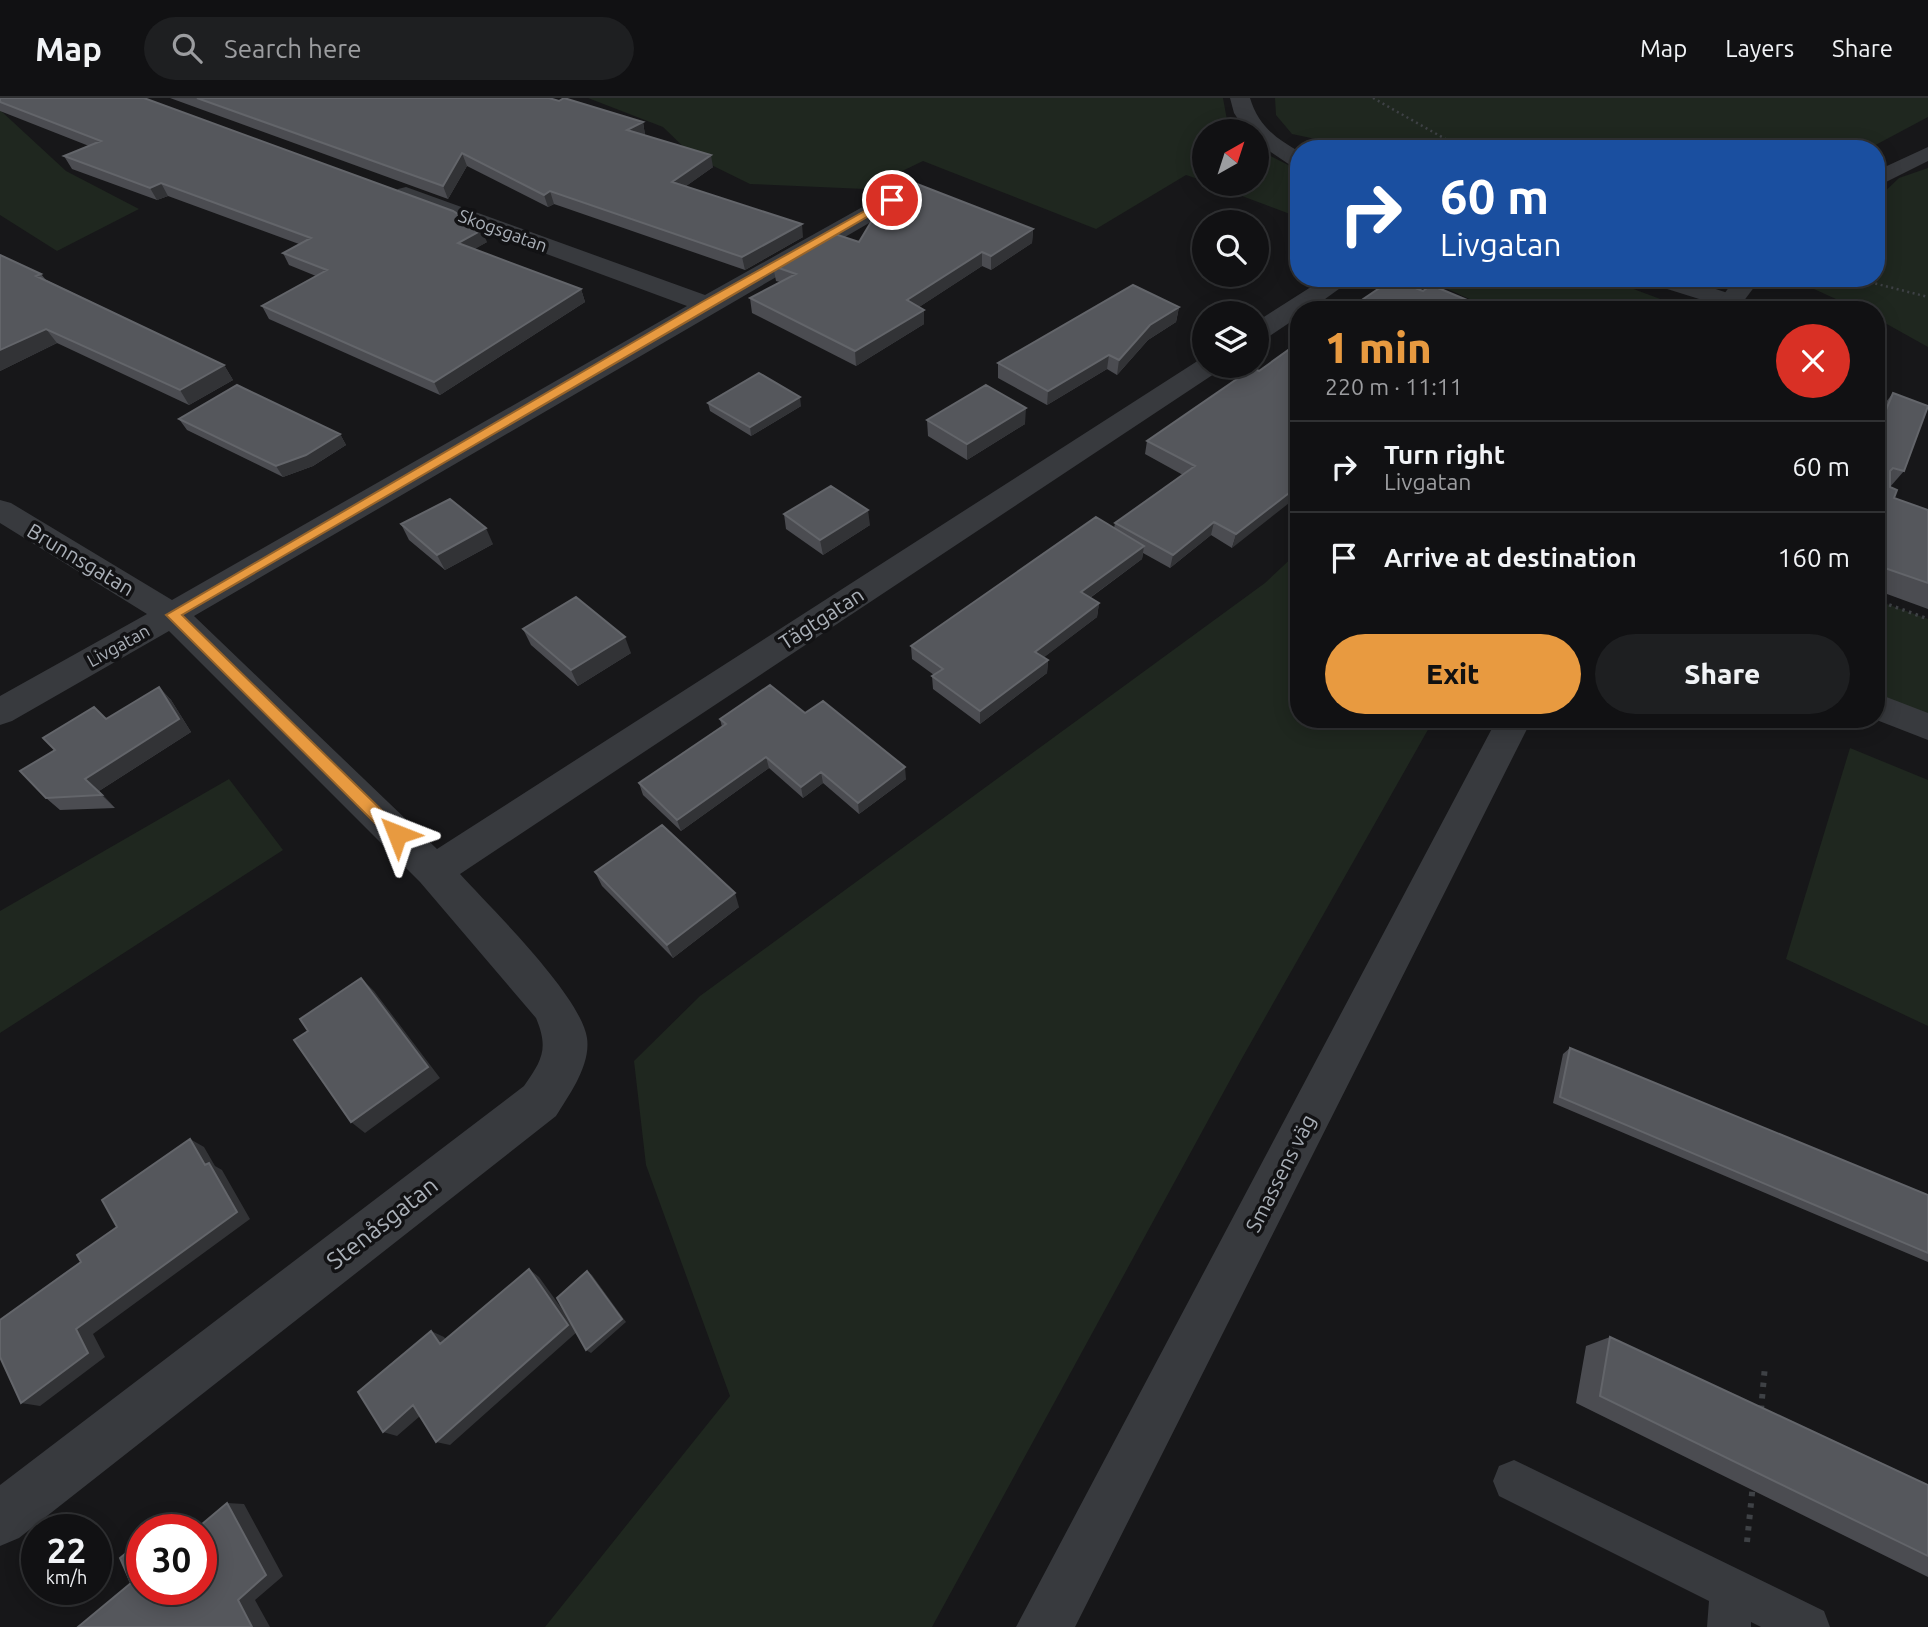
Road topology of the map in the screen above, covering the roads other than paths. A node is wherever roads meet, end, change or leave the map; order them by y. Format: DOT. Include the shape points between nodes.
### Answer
graph roads {
  1 [pos="1240,98"];
  2 [pos="1248,119"];
  3 [pos="1269,143"];
  4 [pos="1928,153"];
  5 [pos="1290,156"];
  6 [pos="1885,175"];
  7 [pos="392,189"];
  8 [pos="892,200"];
  9 [pos="1328,287"];
  10 [pos="1680,287"];
  11 [pos="1741,287"];
  12 [pos="1307,301"];
  13 [pos="1716,301"];
  14 [pos="1729,301"];
  15 [pos="706,304"];
  16 [pos="1290,312"];
  17 [pos="1269,326"];
  18 [pos="1192,376"];
  19 [pos="0,510"];
  20 [pos="173,615"];
  21 [pos="1885,710"];
  22 [pos="0,712"];
  23 [pos="1928,727"];
  24 [pos="1510,728"];
  25 [pos="434,871"];
  26 [pos="1514,1481"];
  27 [pos="0,1519"];
  28 [pos="1734,1604"];
  29 [pos="1045,1627"];
  30 [pos="1808,1627"];
  1 -- 2 [label="street"];
  3 -- 5 [label="street"];
  4 -- 6 [label="street"];
  7 -- 15 [label="street, Skogsgatan"];
  8 -- 15 [label="street, Livgatan"];
  9 -- 12 [label="street"];
  10 -- 13 [label="street"];
  11 -- 14 [label="street"];
  15 -- 20 [label="street, Livgatan"];
  16 -- 17 [label="street"];
  18 -- 25 [label="street, Tägtgatan"];
  19 -- 20 [label="street, Brunnsgatan"];
  20 -- 22 [label="street, Livgatan"];
  20 -- 25 [label="street, Brunnsgatan"];
  21 -- 23 [label="street"];
  24 -- 29 [label="street, Smassens väg"];
  25 -- 27 [label="street, Stenåsgatan" via="551,1005 566,1038 561,1069 540,1101"];
  26 -- 28 [label="lane"];
  28 -- 30 [label="lane"];
}
